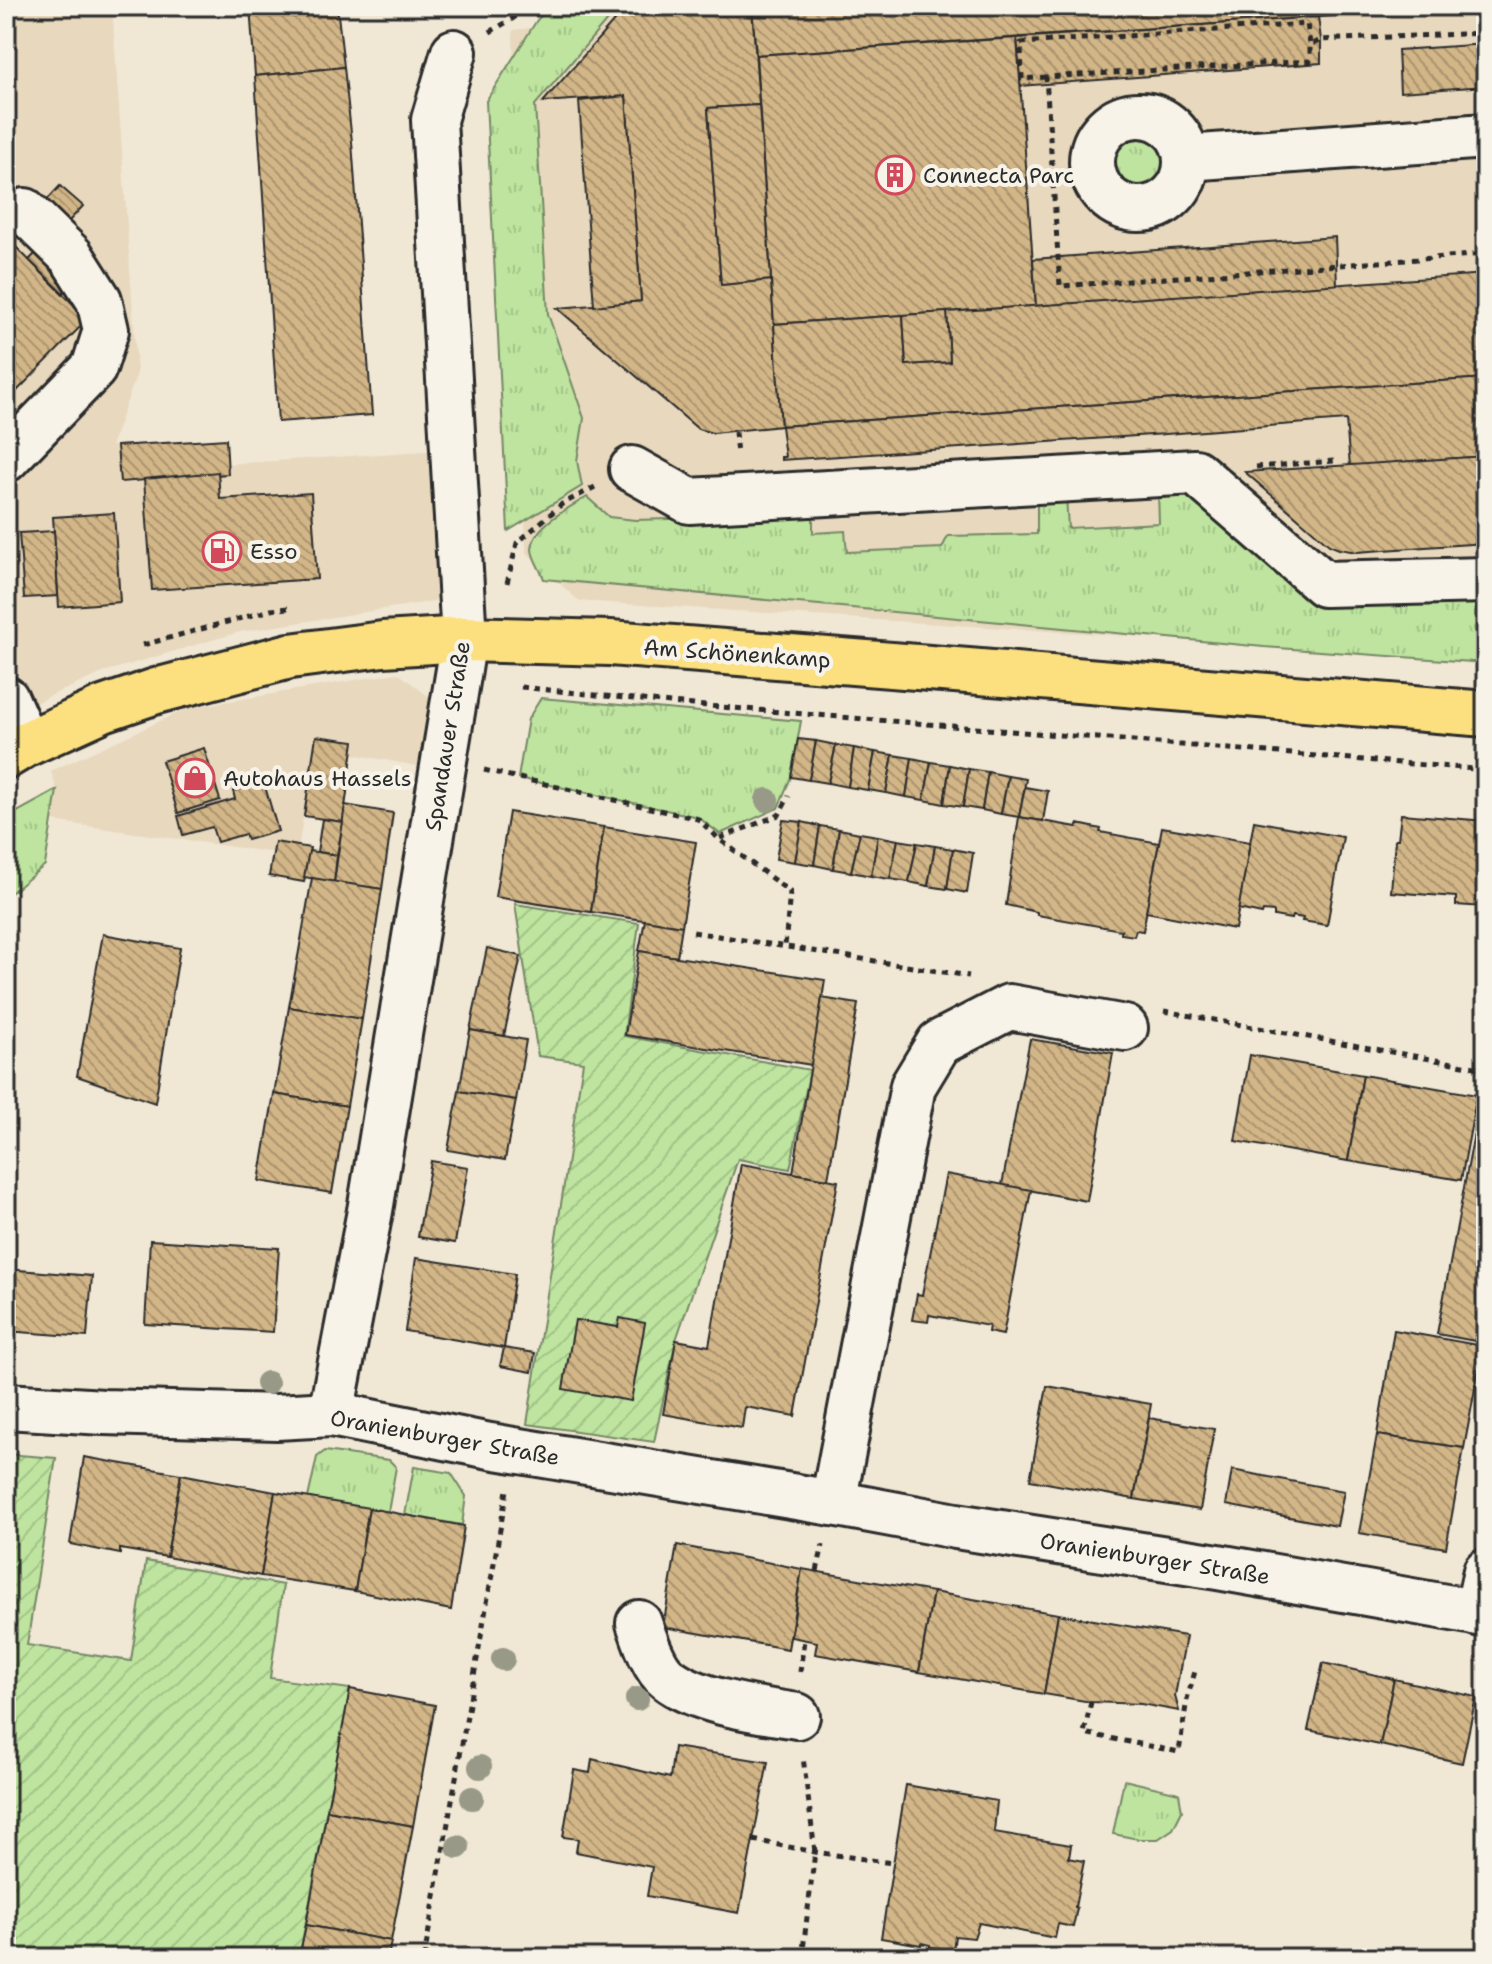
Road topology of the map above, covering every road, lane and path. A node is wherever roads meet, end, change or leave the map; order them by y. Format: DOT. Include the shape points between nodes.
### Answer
graph roads {
  1 [pos="517,6"];
  2 [pos="1476,7"];
  3 [pos="517,16"];
  4 [pos="1478,34"];
  5 [pos="1310,45"];
  6 [pos="454,52"];
  7 [pos="1046,77"];
  8 [pos="1486,136"];
  9 [pos="1187,158"];
  10 [pos="25,211"];
  11 [pos="6,459"];
  12 [pos="1335,466"];
  13 [pos="632,469"];
  14 [pos="1195,472"];
  15 [pos="1486,580"];
  16 [pos="475,652"];
  17 [pos="6,699"];
  18 [pos="1486,714"];
  19 [pos="16,750"];
  20 [pos="444,765"];
  21 [pos="1486,770"];
  22 [pos="789,796"];
  23 [pos="719,839"];
  24 [pos="785,946"];
  25 [pos="1125,1028"];
  26 [pos="6,1406"];
  27 [pos="331,1414"];
  28 [pos="510,1449"];
  29 [pos="833,1503"];
  30 [pos="1483,1599"];
  31 [pos="639,1623"];
  32 [pos="804,1640"];
  33 [pos="1196,1668"];
  34 [pos="1091,1702"];
  35 [pos="797,1716"];
  36 [pos="753,1840"];
  37 [pos="815,1852"];
  38 [pos="892,1863"];
  39 [pos="424,1957"];
  40 [pos="432,1958"];
  41 [pos="802,1958"];
  1 -- 3 [label="path"];
  2 -- 4 [label="path"];
  5 -- 7 [label="path" via="1307,24 1021,43 1022,79"];
  6 -- 16 [label="street, Spandauer Straße" via="434,120"];
  8 -- 9 [label="street"];
  10 -- 11 [label="street" via="71,256 99,300 106,330 94,368"];
  12 -- 14 [label="path" via="1335,461"];
  13 -- 14 [label="street" via="689,501"];
  13 -- 16 [label="path" via="562,504 517,543 503,596"];
  14 -- 15 [label="street" via="1324,584"];
  16 -- 18 [label="main road, Am Schönenkamp" via="610,643"];
  16 -- 19 [label="main road, Am Schönenkamp" via="383,644 290,656 103,709"];
  16 -- 20 [label="street, Spandauer Straße"];
  16 -- 21 [label="path" via="536,690"];
  17 -- 19 [label="street"];
  20 -- 23 [label="path" via="698,819"];
  20 -- 27 [label="street, Spandauer Straße"];
  22 -- 23 [label="path" via="779,815"];
  23 -- 24 [label="path" via="790,892"];
  25 -- 29 [label="street" via="1009,1007 939,1043 913,1086"];
  26 -- 27 [label="street, Oranienburger Straße" via="276,1417"];
  27 -- 28 [label="street, Oranienburger Straße"];
  28 -- 29 [label="street, Oranienburger Straße"];
  28 -- 39 [label="path" via="509,1482"];
  29 -- 30 [label="street, Oranienburger Straße" via="1218,1567"];
  31 -- 35 [label="street" via="665,1677 701,1696"];
  32 -- 35 [label="path"];
  33 -- 34 [label="path" via="1179,1752 1084,1733"];
  35 -- 37 [label="path"];
  36 -- 37 [label="path"];
  37 -- 38 [label="path"];
  37 -- 41 [label="path"];
  39 -- 40 [label="path"];
}
